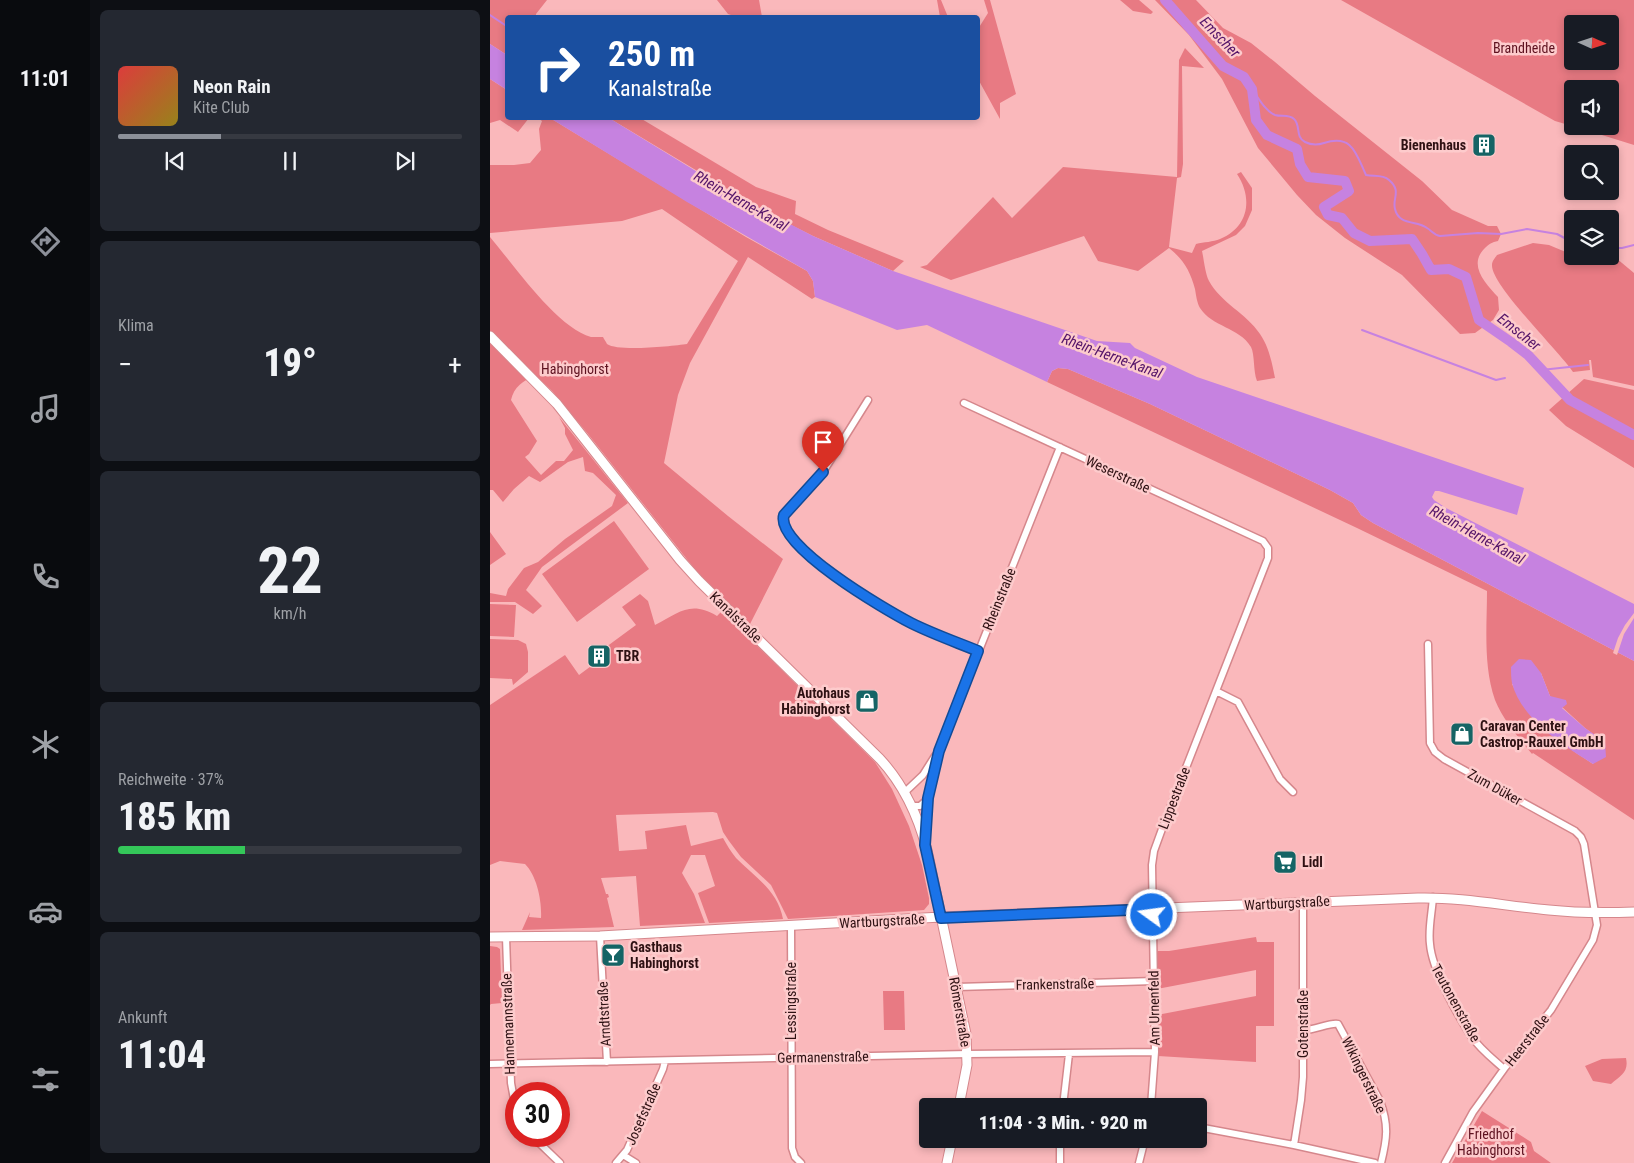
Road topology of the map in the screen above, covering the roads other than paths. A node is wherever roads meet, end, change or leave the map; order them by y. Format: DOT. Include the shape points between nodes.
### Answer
graph roads {
  1 [pos="490,336"];
  2 [pos="868,400"];
  3 [pos="964,403"];
  4 [pos="1060,447"];
  5 [pos="1268,548"];
  6 [pos="1428,644"];
  7 [pos="978,651"];
  8 [pos="1216,691"];
  9 [pos="939,751"];
  10 [pos="905,792"];
  11 [pos="1293,792"];
  12 [pos="928,798"];
  13 [pos="912,806"];
  14 [pos="925,845"];
  15 [pos="1433,898"];
  16 [pos="1303,902"];
  17 [pos="1153,909"];
  18 [pos="1634,912"];
  19 [pos="1596,913"];
  20 [pos="941,918"];
  21 [pos="791,926"];
  22 [pos="600,936"];
  23 [pos="490,937"];
  24 [pos="506,937"];
  25 [pos="1154,981"];
  26 [pos="957,987"];
  27 [pos="1304,1030"];
  28 [pos="1155,1052"];
  29 [pos="968,1054"];
  30 [pos="1069,1054"];
  31 [pos="791,1058"];
  32 [pos="665,1061"];
  33 [pos="607,1062"];
  34 [pos="490,1064"];
  35 [pos="510,1064"];
  36 [pos="1504,1069"];
  37 [pos="511,1082"];
  38 [pos="961,1098"];
  39 [pos="1064,1098"];
  40 [pos="1152,1098"];
  41 [pos="1207,1129"];
  42 [pos="1294,1145"];
  43 [pos="543,1147"];
  44 [pos="950,1148"];
  45 [pos="1060,1148"];
  46 [pos="1143,1148"];
  47 [pos="623,1156"];
  48 [pos="560,1163"];
  49 [pos="616,1163"];
  50 [pos="636,1163"];
  51 [pos="801,1163"];
  52 [pos="947,1163"];
  53 [pos="1060,1163"];
  54 [pos="1139,1163"];
  55 [pos="1375,1163"];
  56 [pos="1381,1163"];
  57 [pos="1444,1163"];
  1 -- 10 [label="main road, Kanalstraße" via="557,404 693,574 880,759"];
  2 -- 7 [label="street" via="823,472 784,515 784,528 798,547 842,581 905,619"];
  3 -- 4 [label="street, Weserstraße"];
  4 -- 5 [label="street, Weserstraße" via="1263,541"];
  4 -- 7 [label="street, Rheinstraße"];
  5 -- 8 [label="street, Lippestraße" via="1268,558"];
  6 -- 19 [label="street, Zum Düker" via="1430,743 1435,752 1581,837"];
  7 -- 9 [label="street, Rheinstraße"];
  8 -- 11 [label="street" via="1238,702 1280,779"];
  8 -- 17 [label="street, Lippestraße" via="1154,850"];
  9 -- 10 [label="street, Rheinstraße" via="923,775"];
  9 -- 12 [label="street, Rheinstraße"];
  10 -- 13 [label="main road, Kanalstraße"];
  12 -- 13 [label="street" via="920,806"];
  12 -- 14 [label="street, Rheinstraße"];
  13 -- 14 [label="main road, Kanalstraße"];
  14 -- 20 [label="main road, Kanalstraße"];
  15 -- 16 [label="main road, Wartburgstraße"];
  15 -- 19 [label="main road, Wartburgstraße"];
  15 -- 36 [label="street, Teutonenstraße" via="1430,942 1437,973 1472,1036"];
  16 -- 17 [label="main road, Wartburgstraße"];
  16 -- 27 [label="street, Gotenstraße"];
  17 -- 20 [label="main road, Wartburgstraße"];
  17 -- 25 [label="street, Am Urnenfeld"];
  18 -- 19 [label="main road, Wartburgstraße"];
  19 -- 36 [label="street, Heerstraße" via="1593,940 1551,1010"];
  20 -- 21 [label="main road, Wartburgstraße"];
  20 -- 26 [label="main road, Römerstraße"];
  21 -- 22 [label="main road, Wartburgstraße"];
  21 -- 31 [label="street, Lessingstraße"];
  22 -- 24 [label="main road, Wartburgstraße"];
  22 -- 33 [label="street, Arndtstraße"];
  23 -- 24 [label="main road, Wartburgstraße"];
  24 -- 35 [label="street, Hannemannstraße"];
  25 -- 26 [label="street, Frankenstraße"];
  25 -- 28 [label="street, Am Urnenfeld"];
  26 -- 29 [label="main road, Römerstraße"];
  27 -- 42 [label="street, Gotenstraße" via="1301,1100"];
  27 -- 56 [label="street, Wikingerstraße" via="1338,1024 1385,1114 1386,1143"];
  28 -- 30 [label="street, Germanenstraße"];
  28 -- 40 [label="street, Am Urnenfeld"];
  29 -- 30 [label="street, Germanenstraße"];
  29 -- 31 [label="street, Germanenstraße"];
  29 -- 38 [label="main road, Römerstraße"];
  30 -- 39 [label="street"];
  31 -- 32 [label="street, Germanenstraße"];
  31 -- 51 [label="street, Lessingstraße" via="792,1148"];
  32 -- 33 [label="street, Germanenstraße"];
  32 -- 47 [label="street, Josefstraße"];
  33 -- 35 [label="street, Germanenstraße"];
  34 -- 35 [label="street, Germanenstraße"];
  35 -- 37 [label="street, Hannemannstraße"];
  36 -- 57 [label="street, Heerstraße" via="1473,1112"];
  41 -- 42 [label="street"];
  42 -- 55 [label="street"];
  43 -- 48 [label="street"];
  44 -- 52 [label="main road"];
  45 -- 53 [label="street"];
  46 -- 54 [label="street"];
  47 -- 49 [label="street, Josefstraße"];
  47 -- 50 [label="street"];
}
